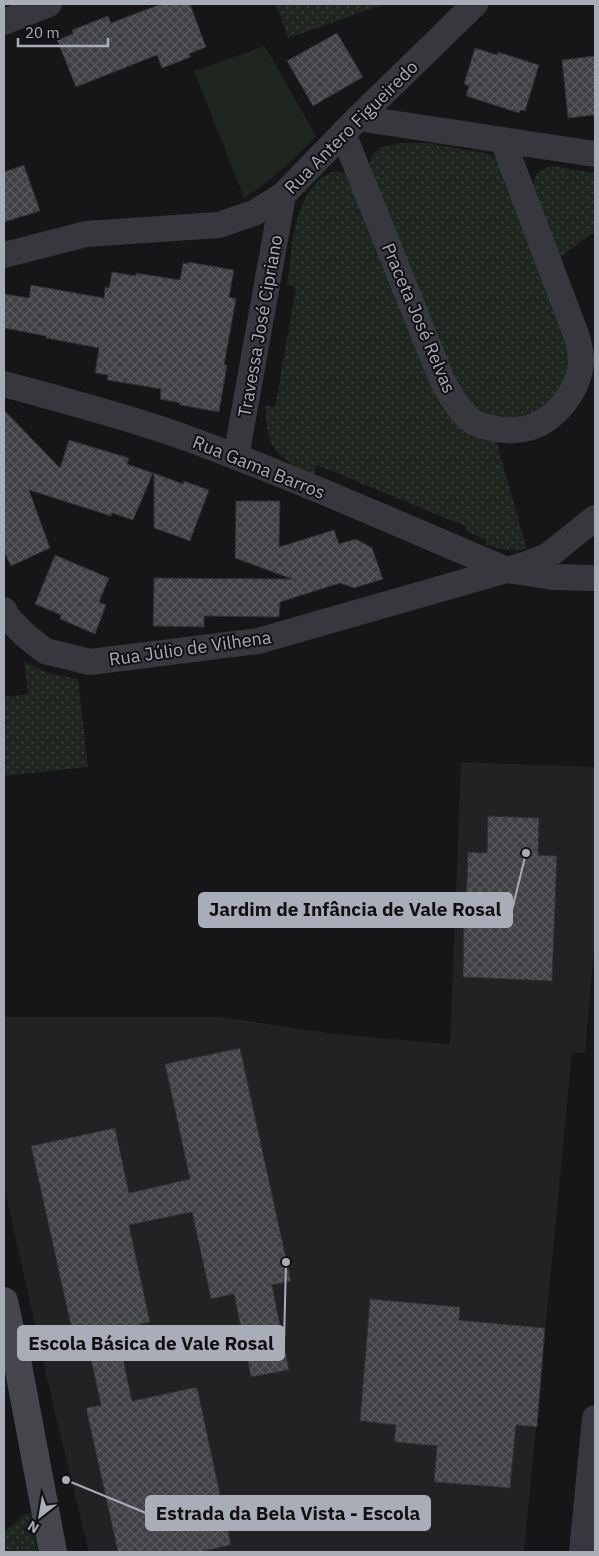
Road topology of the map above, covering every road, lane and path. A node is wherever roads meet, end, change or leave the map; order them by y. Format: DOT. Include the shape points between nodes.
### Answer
graph roads {
  1 [pos="49,4"];
  2 [pos="475,4"];
  3 [pos="4,22"];
  4 [pos="351,126"];
  5 [pos="503,141"];
  6 [pos="595,154"];
  7 [pos="283,196"];
  8 [pos="4,255"];
  9 [pos="4,384"];
  10 [pos="236,457"];
  11 [pos="595,518"];
  12 [pos="507,570"];
  13 [pos="595,578"];
  14 [pos="4,610"];
  15 [pos="4,1301"];
  16 [pos="11,1364"];
  17 [pos="595,1418"];
  18 [pos="53,1552"];
  19 [pos="582,1552"];
  1 -- 3 [label="street"];
  2 -- 4 [label="street, Rua Antero Figueiredo"];
  4 -- 5 [label="street"];
  4 -- 5 [label="street, Praceta José Relvas" via="442,380 456,404 473,422 498,429 524,429 546,421 564,403 576,384 581,362 577,336"];
  4 -- 7 [label="street, Rua Antero Figueiredo"];
  5 -- 6 [label="street"];
  7 -- 8 [label="street, Rua Antero Figueiredo" via="254,213 219,225 86,234"];
  7 -- 10 [label="street, Travessa José Cipriano"];
  9 -- 10 [label="street, Rua Gama Barros" via="103,411"];
  10 -- 12 [label="street, Rua Gama Barros"];
  11 -- 12 [label="street" via="549,555"];
  12 -- 13 [label="street, Rua Gama Barros" via="553,577"];
  12 -- 14 [label="street, Rua Júlio de Vilhena" via="258,642 90,662 45,651 9,619"];
  15 -- 16 [label="street"];
  16 -- 18 [label="street"];
  17 -- 19 [label="street"];
}
